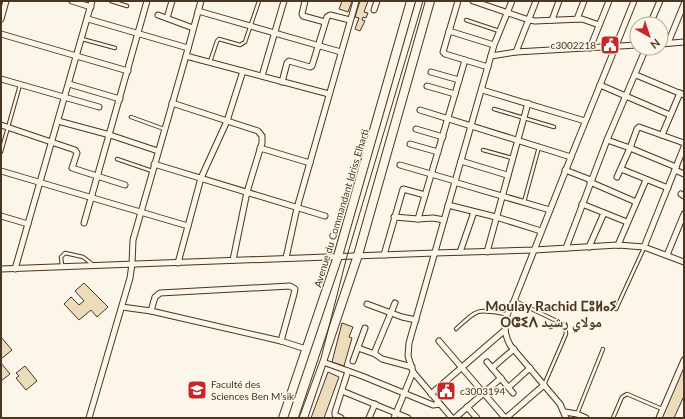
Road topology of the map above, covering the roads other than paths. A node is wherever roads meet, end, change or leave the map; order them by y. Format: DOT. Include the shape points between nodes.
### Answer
graph roads {
  1 [pos="6,1"];
  2 [pos="72,1"];
  3 [pos="112,1"];
  4 [pos="147,1"];
  5 [pos="172,1"];
  6 [pos="201,1"];
  7 [pos="259,1"];
  8 [pos="284,1"];
  9 [pos="305,1"];
  10 [pos="356,1"];
  11 [pos="377,1"];
  12 [pos="412,1"];
  13 [pos="430,1"];
  14 [pos="458,1"];
  15 [pos="473,1"];
  16 [pos="512,1"];
  17 [pos="536,1"];
  18 [pos="560,1"];
  19 [pos="584,1"];
  20 [pos="609,1"];
  21 [pos="634,1"];
  22 [pos="660,1"];
  23 [pos="92,4"];
  24 [pos="684,4"];
  25 [pos="127,6"];
  26 [pos="374,10"];
  27 [pos="198,11"];
  28 [pos="507,12"];
  29 [pos="158,15"];
  30 [pos="653,16"];
  31 [pos="1,18"];
  32 [pos="167,18"];
  33 [pos="88,19"];
  34 [pos="577,19"];
  35 [pos="350,20"];
  36 [pos="466,20"];
  37 [pos="529,20"];
  38 [pos="552,20"];
  39 [pos="325,22"];
  40 [pos="599,25"];
  41 [pos="250,26"];
  42 [pos="194,28"];
  43 [pos="448,31"];
  44 [pos="500,31"];
  45 [pos="275,33"];
  46 [pos="1,34"];
  47 [pos="138,34"];
  48 [pos="82,38"];
  49 [pos="669,41"];
  50 [pos="684,42"];
  51 [pos="669,43"];
  52 [pos="494,45"];
  53 [pos="318,46"];
  54 [pos="629,46"];
  55 [pos="615,47"];
  56 [pos="115,48"];
  57 [pos="188,48"];
  58 [pos="590,48"];
  59 [pos="341,52"];
  60 [pos="516,52"];
  61 [pos="77,55"];
  62 [pos="186,56"];
  63 [pos="491,56"];
  64 [pos="643,56"];
  65 [pos="465,60"];
  66 [pos="210,62"];
  67 [pos="488,67"];
  68 [pos="128,71"];
  69 [pos="243,71"];
  70 [pos="432,72"];
  71 [pos="636,75"];
  72 [pos="262,76"];
  73 [pos="1,80"];
  74 [pos="459,80"];
  75 [pos="282,82"];
  76 [pos="69,84"];
  77 [pos="20,85"];
  78 [pos="600,85"];
  79 [pos="427,86"];
  80 [pos="482,90"];
  81 [pos="329,94"];
  82 [pos="455,94"];
  83 [pos="682,94"];
  84 [pos="65,97"];
  85 [pos="626,97"];
  86 [pos="120,99"];
  87 [pos="172,103"];
  88 [pos="528,103"];
  89 [pos="99,107"];
  90 [pos="494,109"];
  91 [pos="420,110"];
  92 [pos="670,115"];
  93 [pos="131,117"];
  94 [pos="448,118"];
  95 [pos="524,118"];
  96 [pos="58,121"];
  97 [pos="227,121"];
  98 [pos="585,121"];
  99 [pos="1,125"];
  100 [pos="472,125"];
  101 [pos="8,127"];
  102 [pos="554,127"];
  103 [pos="164,129"];
  104 [pos="416,129"];
  105 [pos="110,135"];
  106 [pos="662,135"];
  107 [pos="443,137"];
  108 [pos="517,140"];
  109 [pos="607,140"];
  110 [pos="52,141"];
  111 [pos="410,144"];
  112 [pos="684,144"];
  113 [pos="540,147"];
  114 [pos="684,147"];
  115 [pos="260,148"];
  116 [pos="630,148"];
  117 [pos="483,150"];
  118 [pos="158,151"];
  119 [pos="1,152"];
  120 [pos="438,152"];
  121 [pos="571,157"];
  122 [pos="512,158"];
  123 [pos="117,159"];
  124 [pos="461,161"];
  125 [pos="310,163"];
  126 [pos="154,164"];
  127 [pos="400,165"];
  128 [pos="621,169"];
  129 [pos="675,169"];
  130 [pos="566,170"];
  131 [pos="1,171"];
  132 [pos="152,171"];
  133 [pos="432,174"];
  134 [pos="684,174"];
  135 [pos="507,175"];
  136 [pos="98,176"];
  137 [pos="617,177"];
  138 [pos="201,178"];
  139 [pos="646,180"];
  140 [pos="455,181"];
  141 [pos="591,181"];
  142 [pos="40,182"];
  143 [pos="125,184"];
  144 [pos="668,188"];
  145 [pos="247,192"];
  146 [pos="425,196"];
  147 [pos="502,196"];
  148 [pos="92,197"];
  149 [pos="524,202"];
  150 [pos="636,202"];
  151 [pos="582,204"];
  152 [pos="448,205"];
  153 [pos="297,208"];
  154 [pos="550,210"];
  155 [pos="141,212"];
  156 [pos="474,212"];
  157 [pos="604,213"];
  158 [pos="684,214"];
  159 [pos="1,216"];
  160 [pos="325,216"];
  161 [pos="394,217"];
  162 [pos="496,217"];
  163 [pos="418,219"];
  164 [pos="444,220"];
  165 [pos="628,222"];
  166 [pos="84,223"];
  167 [pos="28,224"];
  168 [pos="188,226"];
  169 [pos="542,231"];
  170 [pos="618,245"];
  171 [pos="589,247"];
  172 [pos="644,247"];
  173 [pos="566,248"];
  174 [pos="534,250"];
  175 [pos="460,252"];
  176 [pos="487,252"];
  177 [pos="435,253"];
  178 [pos="384,254"];
  179 [pos="358,255"];
  180 [pos="667,255"];
  181 [pos="338,256"];
  182 [pos="286,258"];
  183 [pos="233,260"];
  184 [pos="684,262"];
  185 [pos="178,263"];
  186 [pos="132,264"];
  187 [pos="93,266"];
  188 [pos="62,267"];
  189 [pos="1,269"];
  190 [pos="16,269"];
  191 [pos="514,301"];
  192 [pos="394,303"];
  193 [pos="367,304"];
  194 [pos="122,307"];
  195 [pos="616,309"];
  196 [pos="152,311"];
  197 [pos="390,313"];
  198 [pos="506,314"];
  199 [pos="416,320"];
  200 [pos="365,328"];
  201 [pos="456,329"];
  202 [pos="505,330"];
  203 [pos="280,341"];
  204 [pos="439,341"];
  205 [pos="358,348"];
  206 [pos="306,349"];
  207 [pos="514,349"];
  208 [pos="603,349"];
  209 [pos="375,354"];
  210 [pos="684,360"];
  211 [pos="353,361"];
  212 [pos="323,362"];
  213 [pos="487,362"];
  214 [pos="462,368"];
  215 [pos="492,368"];
  216 [pos="530,368"];
  217 [pos="412,370"];
  218 [pos="348,371"];
  219 [pos="501,378"];
  220 [pos="544,385"];
  221 [pos="509,387"];
  222 [pos="342,391"];
  223 [pos="405,393"];
  224 [pos="484,393"];
  225 [pos="513,393"];
  226 [pos="432,394"];
  227 [pos="375,404"];
  228 [pos="440,404"];
  229 [pos="467,408"];
  230 [pos="662,409"];
  231 [pos="445,411"];
  232 [pos="577,414"];
  233 [pos="566,415"];
  234 [pos="395,416"];
  235 [pos="89,418"];
  236 [pos="283,418"];
  237 [pos="303,418"];
  238 [pos="341,418"];
  239 [pos="369,418"];
  240 [pos="408,418"];
  241 [pos="442,418"];
  242 [pos="452,418"];
  243 [pos="455,418"];
  244 [pos="477,418"];
  245 [pos="506,418"];
  246 [pos="586,418"];
  247 [pos="613,418"];
  248 [pos="659,418"];
  1 -- 31 [label="street"];
  2 -- 23 [label="street"];
  3 -- 25 [label="lane"];
  4 -- 47 [label="street"];
  5 -- 32 [label="street"];
  6 -- 27 [label="street"];
  7 -- 41 [label="lane"];
  8 -- 45 [label="street"];
  9 -- 39 [label="street" via="303,16"];
  10 -- 35 [label="street"];
  11 -- 26 [label="street"];
  12 -- 181 [label="main road, Avenue du Commandant Idriss Elharti"];
  13 -- 179 [label="main road"];
  14 -- 43 [label="street"];
  15 -- 28 [label="street"];
  16 -- 28 [label="street"];
  17 -- 37 [label="street"];
  18 -- 38 [label="street"];
  19 -- 34 [label="street"];
  20 -- 40 [label="street"];
  21 -- 55 [label="street"];
  22 -- 30 [label="street"];
  23 -- 33 [label="street"];
  24 -- 49 [label="street"];
  27 -- 41 [label="street"];
  27 -- 42 [label="street"];
  28 -- 37 [label="street"];
  28 -- 44 [label="street"];
  29 -- 32 [label="street"];
  32 -- 42 [label="street"];
  33 -- 47 [label="street"];
  33 -- 48 [label="street"];
  34 -- 38 [label="street"];
  34 -- 40 [label="street" via="586,19"];
  35 -- 39 [label="street" via="330,15"];
  35 -- 59 [label="street"];
  36 -- 44 [label="lane"];
  37 -- 38 [label="street"];
  37 -- 60 [label="street"];
  39 -- 53 [label="street"];
  40 -- 58 [label="street"];
  41 -- 45 [label="street"];
  41 -- 66 [label="lane" via="243,44 222,39 217,41"];
  42 -- 57 [label="street"];
  43 -- 52 [label="street"];
  43 -- 65 [label="street" via="443,52"];
  44 -- 52 [label="street"];
  45 -- 53 [label="street"];
  45 -- 72 [label="street"];
  46 -- 61 [label="street"];
  47 -- 57 [label="street"];
  47 -- 68 [label="street"];
  48 -- 56 [label="lane"];
  48 -- 61 [label="street"];
  50 -- 51 [label="street"];
  52 -- 63 [label="street"];
  53 -- 59 [label="street"];
  53 -- 75 [label="street" via="312,66 289,61 287,63"];
  54 -- 55 [label="street"];
  55 -- 58 [label="street"];
  55 -- 78 [label="street"];
  57 -- 62 [label="street"];
  58 -- 60 [label="street"];
  59 -- 81 [label="street"];
  60 -- 63 [label="street"];
  61 -- 68 [label="street"];
  61 -- 76 [label="street"];
  62 -- 66 [label="street"];
  62 -- 87 [label="street"];
  63 -- 67 [label="street"];
  64 -- 71 [label="street"];
  65 -- 67 [label="street"];
  65 -- 74 [label="street"];
  66 -- 69 [label="street"];
  67 -- 80 [label="street"];
  68 -- 86 [label="street"];
  69 -- 72 [label="street"];
  69 -- 97 [label="street"];
  70 -- 74 [label="street"];
  71 -- 83 [label="street"];
  71 -- 85 [label="street"];
  72 -- 75 [label="street"];
  73 -- 77 [label="street"];
  74 -- 82 [label="street"];
  75 -- 81 [label="street"];
  76 -- 84 [label="street"];
  76 -- 86 [label="street"];
  77 -- 84 [label="street"];
  77 -- 101 [label="lane"];
  78 -- 85 [label="street"];
  78 -- 98 [label="street"];
  79 -- 82 [label="street"];
  80 -- 88 [label="street"];
  80 -- 100 [label="street"];
  81 -- 125 [label="street"];
  82 -- 94 [label="street"];
  83 -- 92 [label="street"];
  84 -- 89 [label="street"];
  84 -- 96 [label="street"];
  85 -- 92 [label="street"];
  85 -- 109 [label="street"];
  86 -- 105 [label="street"];
  87 -- 97 [label="street"];
  87 -- 103 [label="street"];
  88 -- 95 [label="street"];
  88 -- 98 [label="street"];
  90 -- 95 [label="lane"];
  91 -- 94 [label="street"];
  92 -- 106 [label="street"];
  93 -- 103 [label="lane"];
  94 -- 100 [label="street"];
  94 -- 107 [label="street"];
  95 -- 102 [label="lane"];
  95 -- 108 [label="street"];
  96 -- 105 [label="street"];
  96 -- 110 [label="street"];
  97 -- 115 [label="street" via="258,131 262,136"];
  97 -- 138 [label="street"];
  98 -- 121 [label="street"];
  99 -- 101 [label="street"];
  100 -- 108 [label="street"];
  100 -- 124 [label="street"];
  101 -- 110 [label="street"];
  101 -- 119 [label="lane"];
  103 -- 118 [label="street"];
  104 -- 107 [label="street"];
  105 -- 118 [label="street"];
  105 -- 136 [label="street"];
  106 -- 112 [label="street"];
  106 -- 116 [label="street" via="639,127"];
  107 -- 120 [label="street"];
  108 -- 113 [label="street"];
  108 -- 122 [label="street"];
  109 -- 116 [label="street"];
  109 -- 141 [label="street"];
  110 -- 136 [label="street" via="77,151 72,168"];
  110 -- 142 [label="street"];
  111 -- 120 [label="street"];
  113 -- 121 [label="street"];
  113 -- 149 [label="lane"];
  114 -- 129 [label="street"];
  115 -- 125 [label="street"];
  115 -- 145 [label="street"];
  116 -- 128 [label="street"];
  116 -- 129 [label="street"];
  117 -- 122 [label="lane"];
  118 -- 126 [label="street"];
  120 -- 133 [label="street"];
  121 -- 130 [label="street"];
  122 -- 135 [label="street"];
  123 -- 132 [label="lane"];
  124 -- 135 [label="street"];
  124 -- 140 [label="street"];
  125 -- 153 [label="street"];
  126 -- 132 [label="street"];
  126 -- 138 [label="street"];
  127 -- 133 [label="street"];
  128 -- 137 [label="street"];
  128 -- 139 [label="street"];
  129 -- 134 [label="street"];
  129 -- 144 [label="street"];
  130 -- 141 [label="street"];
  130 -- 154 [label="street"];
  131 -- 142 [label="street"];
  132 -- 155 [label="street"];
  133 -- 140 [label="street"];
  133 -- 146 [label="street"];
  135 -- 147 [label="street"];
  136 -- 143 [label="street"];
  136 -- 148 [label="street"];
  138 -- 145 [label="street"];
  138 -- 168 [label="street"];
  139 -- 144 [label="street"];
  139 -- 150 [label="street"];
  140 -- 147 [label="street"];
  140 -- 152 [label="street"];
  141 -- 150 [label="street"];
  141 -- 151 [label="street"];
  142 -- 148 [label="street"];
  142 -- 167 [label="street"];
  144 -- 172 [label="street"];
  145 -- 153 [label="street"];
  145 -- 183 [label="street"];
  146 -- 161 [label="street" via="403,190"];
  146 -- 163 [label="street"];
  147 -- 149 [label="street"];
  147 -- 162 [label="street"];
  148 -- 155 [label="street"];
  148 -- 166 [label="street"];
  149 -- 154 [label="street"];
  150 -- 165 [label="street"];
  151 -- 157 [label="street"];
  151 -- 173 [label="street"];
  152 -- 156 [label="street"];
  152 -- 164 [label="street"];
  153 -- 160 [label="street"];
  153 -- 182 [label="street"];
  154 -- 169 [label="street"];
  155 -- 168 [label="street"];
  155 -- 186 [label="street" via="133,240"];
  156 -- 162 [label="street"];
  156 -- 175 [label="street"];
  157 -- 165 [label="street"];
  157 -- 171 [label="street"];
  158 -- 180 [label="street"];
  159 -- 167 [label="street"];
  161 -- 163 [label="street"];
  161 -- 178 [label="street"];
  162 -- 169 [label="street"];
  162 -- 176 [label="street"];
  163 -- 164 [label="street"];
  164 -- 177 [label="street"];
  165 -- 170 [label="street"];
  167 -- 190 [label="street"];
  168 -- 185 [label="street"];
  169 -- 174 [label="street"];
  170 -- 171 [label="street"];
  170 -- 172 [label="street"];
  171 -- 173 [label="street"];
  172 -- 180 [label="street"];
  172 -- 195 [label="lane"];
  173 -- 174 [label="street"];
  174 -- 176 [label="street"];
  174 -- 191 [label="street"];
  175 -- 176 [label="street"];
  175 -- 177 [label="street"];
  177 -- 178 [label="street"];
  177 -- 199 [label="street"];
  178 -- 179 [label="street"];
  179 -- 181 [label="street"];
  179 -- 212 [label="main road"];
  180 -- 184 [label="street"];
  181 -- 182 [label="street"];
  181 -- 206 [label="main road, Avenue du Commandant Idriss Elharti"];
  182 -- 183 [label="street"];
  183 -- 185 [label="street"];
  185 -- 186 [label="street"];
  186 -- 187 [label="street"];
  186 -- 194 [label="street"];
  187 -- 188 [label="street"];
  187 -- 188 [label="lane" via="84,257 65,253 61,257"];
  188 -- 190 [label="street"];
  189 -- 190 [label="street"];
  191 -- 198 [label="street"];
  191 -- 220 [label="lane" via="565,324 566,334"];
  192 -- 197 [label="street"];
  193 -- 197 [label="street"];
  194 -- 196 [label="street"];
  194 -- 235 [label="street"];
  196 -- 203 [label="street"];
  196 -- 203 [label="street" via="160,292 290,286 295,288 294,294"];
  197 -- 199 [label="street"];
  197 -- 209 [label="street"];
  198 -- 201 [label="lane" via="478,311"];
  198 -- 202 [label="street"];
  199 -- 217 [label="street" via="409,343 408,356"];
  200 -- 205 [label="street"];
  202 -- 207 [label="street" via="507,339"];
  202 -- 214 [label="street"];
  203 -- 206 [label="street"];
  204 -- 214 [label="street"];
  205 -- 209 [label="street"];
  205 -- 211 [label="street"];
  206 -- 236 [label="main road, Avenue du Commandant Idriss Elharti"];
  207 -- 215 [label="street"];
  207 -- 216 [label="street"];
  208 -- 232 [label="lane"];
  209 -- 217 [label="street"];
  210 -- 230 [label="street"];
  212 -- 218 [label="street"];
  212 -- 237 [label="main road"];
  213 -- 215 [label="street"];
  214 -- 224 [label="street"];
  214 -- 226 [label="street"];
  215 -- 219 [label="street"];
  216 -- 220 [label="street"];
  216 -- 221 [label="street"];
  217 -- 223 [label="street"];
  217 -- 226 [label="street"];
  218 -- 222 [label="street"];
  218 -- 223 [label="street"];
  219 -- 221 [label="street"];
  219 -- 224 [label="street"];
  220 -- 233 [label="street"];
  220 -- 245 [label="street"];
  221 -- 225 [label="street"];
  222 -- 227 [label="street"];
  222 -- 238 [label="street" via="335,412 335,415"];
  223 -- 228 [label="street" via="433,405"];
  223 -- 234 [label="street"];
  224 -- 229 [label="street"];
  224 -- 245 [label="street"];
  226 -- 228 [label="street"];
  227 -- 234 [label="street"];
  227 -- 239 [label="street"];
  228 -- 231 [label="street"];
  229 -- 243 [label="street"];
  229 -- 244 [label="street"];
  230 -- 247 [label="lane" via="627,394 622,397"];
  230 -- 248 [label="street"];
  231 -- 241 [label="street"];
  231 -- 242 [label="street"];
  232 -- 233 [label="street"];
  232 -- 246 [label="street"];
  234 -- 240 [label="street"];
}
